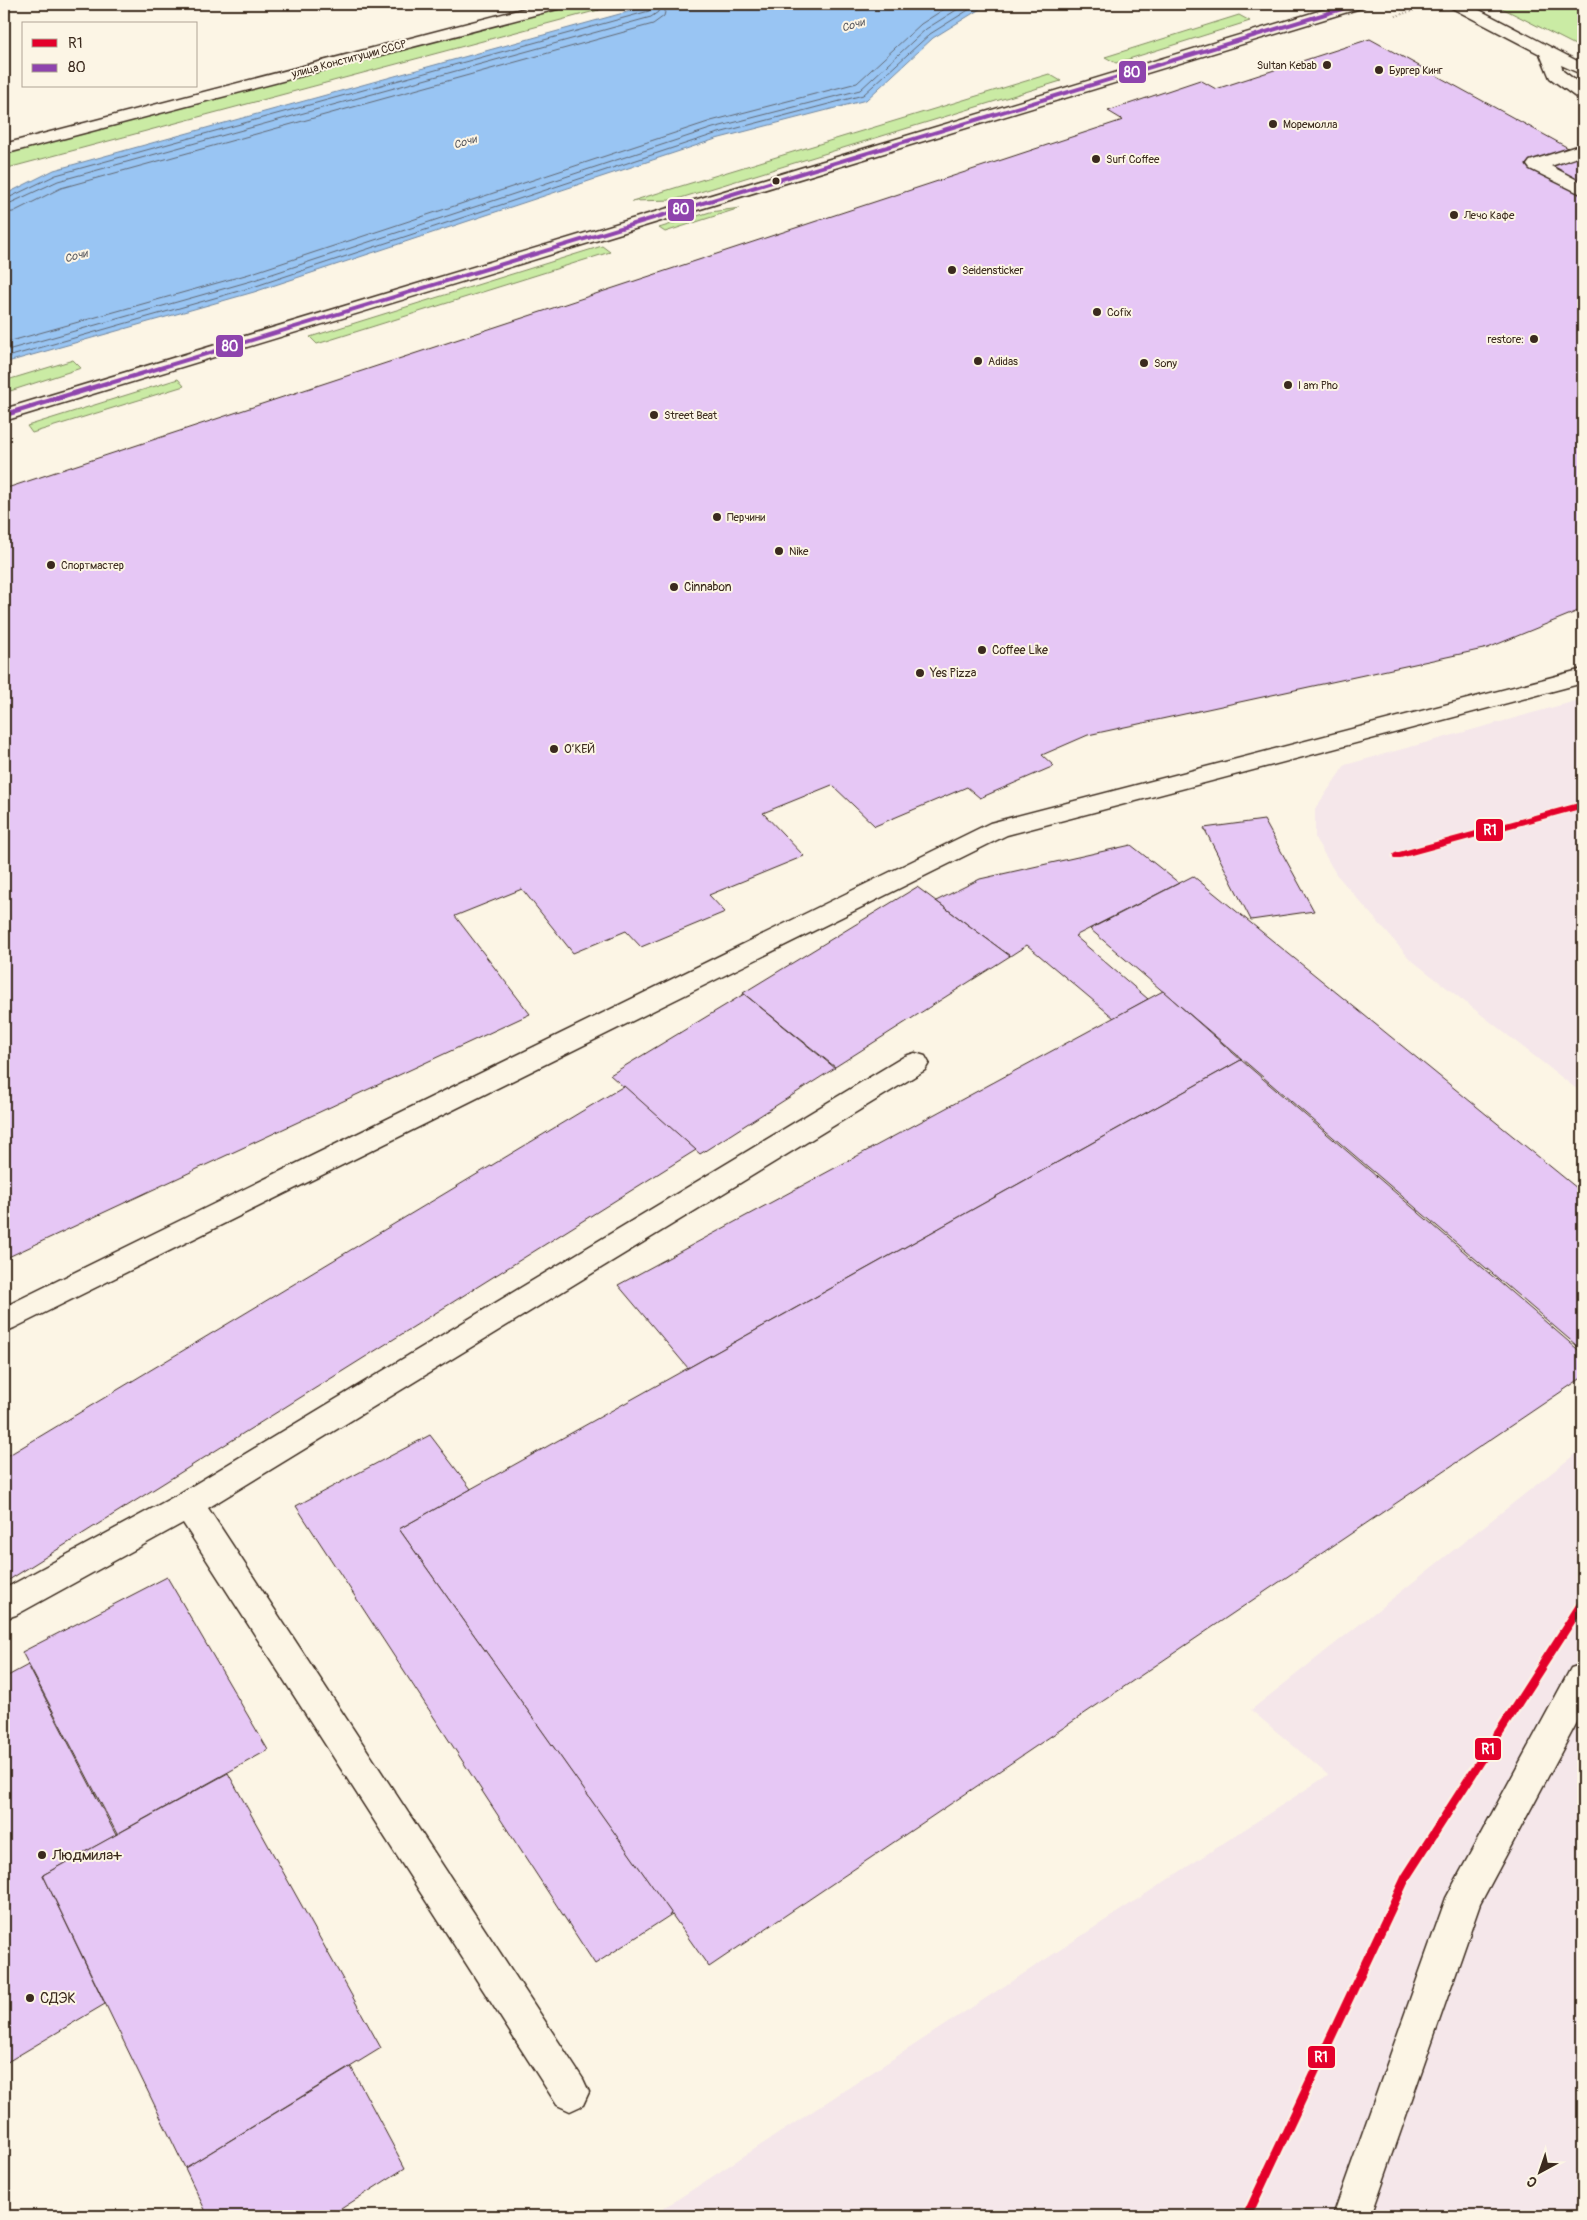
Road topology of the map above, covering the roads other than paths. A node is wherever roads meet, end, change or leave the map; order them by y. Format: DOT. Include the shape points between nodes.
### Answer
graph roads {
  1 [pos="559,4"];
  2 [pos="1358,4"];
  3 [pos="1456,4"];
  4 [pos="1546,51"];
  5 [pos="1583,70"];
  6 [pos="1583,76"];
  7 [pos="1583,86"];
  8 [pos="1583,94"];
  9 [pos="139,114"];
  10 [pos="4,143"];
  11 [pos="1583,149"];
  12 [pos="4,151"];
  13 [pos="1583,190"];
  14 [pos="4,415"];
  15 [pos="1583,676"];
  16 [pos="915,1063"];
  17 [pos="4,1320"];
  18 [pos="188,1504"];
  19 [pos="4,1604"];
  20 [pos="1583,1679"];
  21 [pos="570,2092"];
  22 [pos="1352,2216"];
  1 -- 9 [label="street, улица Конституции СССР"];
  2 -- 14 [label="street"];
  3 -- 4 [label="street"];
  4 -- 5 [label="street"];
  4 -- 6 [label="street"];
  4 -- 7 [label="street"];
  4 -- 8 [label="street" via="1556,74"];
  9 -- 10 [label="street, улица Конституции СССР"];
  9 -- 12 [label="street"];
  11 -- 13 [label="street" via="1536,165"];
  15 -- 17 [label="street" via="999,829"];
  16 -- 18 [label="street"];
  18 -- 19 [label="street"];
  18 -- 21 [label="street"];
  20 -- 22 [label="street" via="1464,1898"];
}
